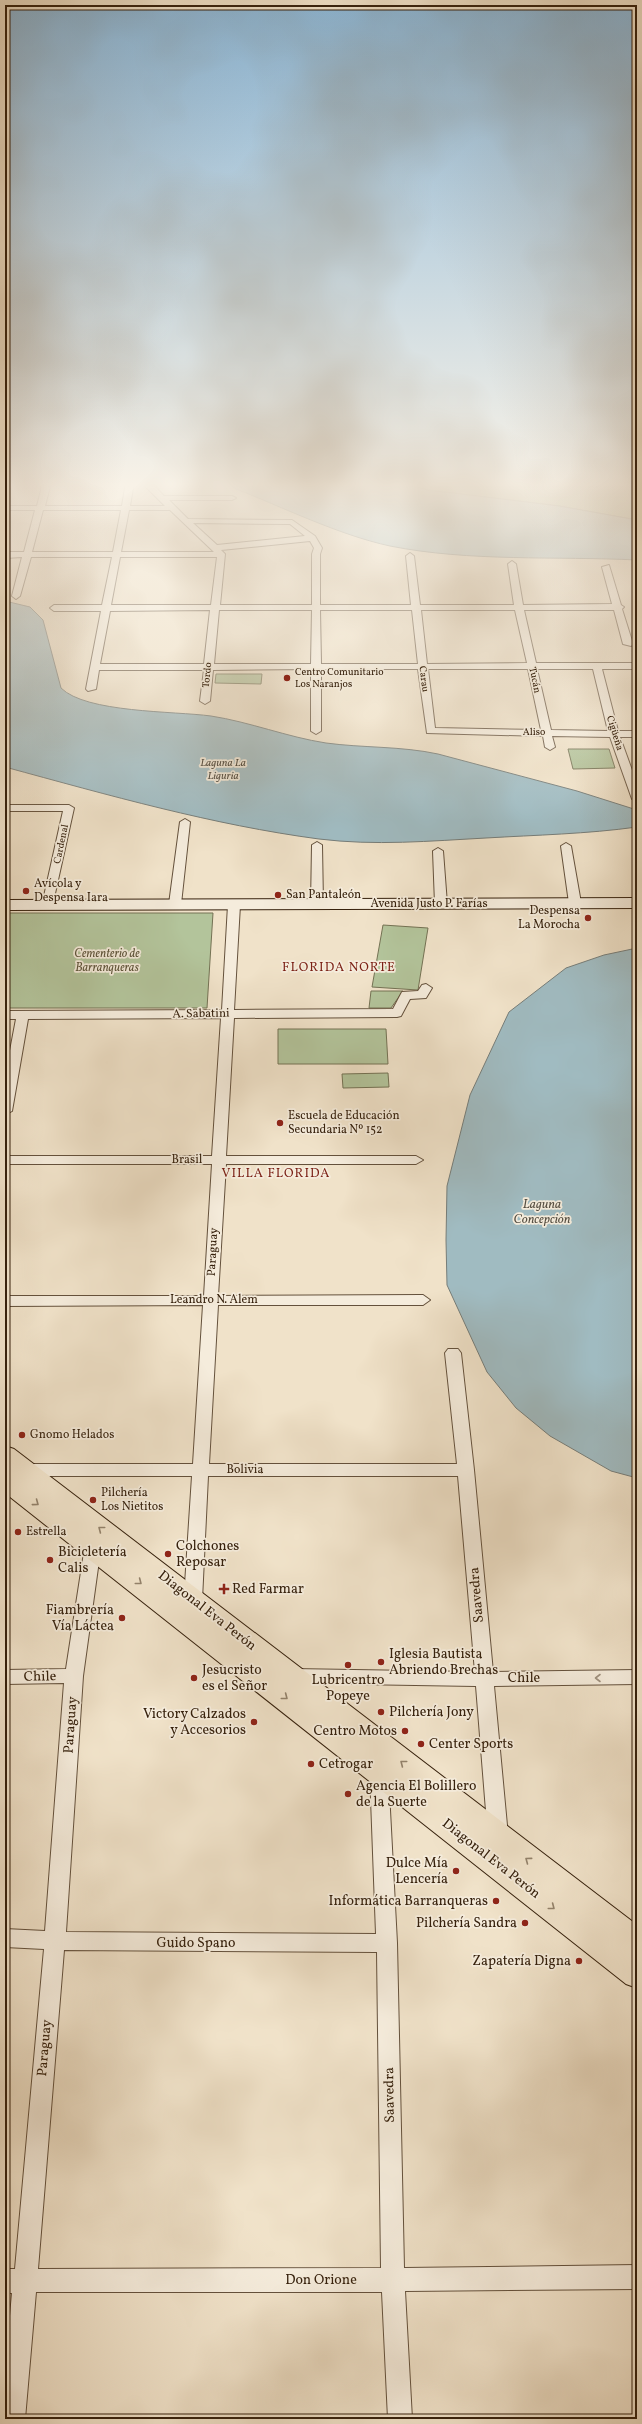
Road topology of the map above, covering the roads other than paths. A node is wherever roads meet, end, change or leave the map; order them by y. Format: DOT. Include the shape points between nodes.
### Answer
graph roads {
  1 [pos="110,595"];
  2 [pos="217,595"];
  3 [pos="316,595"];
  4 [pos="413,595"];
  5 [pos="517,595"];
  6 [pos="616,595"];
  7 [pos="214,607"];
  8 [pos="316,607"];
  9 [pos="620,607"];
  10 [pos="54,608"];
  11 [pos="108,608"];
  12 [pos="414,608"];
  13 [pos="519,608"];
  14 [pos="628,644"];
  15 [pos="422,665"];
  16 [pos="207,666"];
  17 [pos="314,666"];
  18 [pos="532,666"];
  19 [pos="596,666"];
  20 [pos="637,666"];
  21 [pos="96,667"];
  22 [pos="91,689"];
  23 [pos="205,701"];
  24 [pos="316,731"];
  25 [pos="430,731"];
  26 [pos="546,732"];
  27 [pos="614,733"];
  28 [pos="637,734"];
  29 [pos="550,748"];
  30 [pos="637,799"];
  31 [pos="5,808"];
  32 [pos="185,822"];
  33 [pos="317,845"];
  34 [pos="566,846"];
  35 [pos="438,851"];
  36 [pos="575,903"];
  37 [pos="637,903"];
  38 [pos="175,904"];
  39 [pos="317,904"];
  40 [pos="441,904"];
  41 [pos="5,905"];
  42 [pos="48,905"];
  43 [pos="234,905"];
  44 [pos="426,988"];
  45 [pos="228,1014"];
  46 [pos="5,1015"];
  47 [pos="23,1016"];
  48 [pos="5,1111"];
  49 [pos="5,1160"];
  50 [pos="219,1160"];
  51 [pos="416,1160"];
  52 [pos="210,1300"];
  53 [pos="423,1300"];
  54 [pos="5,1301"];
  55 [pos="453,1353"];
  56 [pos="11,1468"];
  57 [pos="201,1470"];
  58 [pos="466,1470"];
  59 [pos="93,1546"];
  60 [pos="193,1600"];
  61 [pos="74,1676"];
  62 [pos="292,1676"];
  63 [pos="5,1677"];
  64 [pos="637,1677"];
  65 [pos="484,1679"];
  66 [pos="379,1772"];
  67 [pos="498,1837"];
  68 [pos="630,1933"];
  69 [pos="5,1938"];
  70 [pos="55,1939"];
  71 [pos="387,1943"];
  72 [pos="637,1974"];
  73 [pos="637,2277"];
  74 [pos="393,2280"];
  75 [pos="15,2281"];
  76 [pos="13,2419"];
  77 [pos="400,2419"];
  1 -- 11 [label="street"];
  2 -- 7 [label="street, Tordo"];
  3 -- 8 [label="street"];
  4 -- 12 [label="street, Carau"];
  5 -- 13 [label="street, Tucán"];
  6 -- 9 [label="street"];
  7 -- 8 [label="street"];
  7 -- 11 [label="street"];
  7 -- 16 [label="street, Tordo"];
  8 -- 12 [label="street"];
  8 -- 17 [label="street"];
  9 -- 13 [label="street"];
  9 -- 14 [label="street" via="627,624"];
  10 -- 11 [label="street"];
  11 -- 21 [label="street"];
  12 -- 13 [label="street"];
  12 -- 15 [label="street, Carau"];
  13 -- 18 [label="street, Tucán"];
  15 -- 17 [label="street"];
  15 -- 18 [label="street"];
  15 -- 25 [label="street, Carau"];
  16 -- 17 [label="street"];
  16 -- 21 [label="street"];
  16 -- 23 [label="street, Tordo"];
  17 -- 24 [label="street"];
  18 -- 19 [label="street"];
  18 -- 26 [label="street, Tucán"];
  19 -- 20 [label="street"];
  19 -- 27 [label="street, Cigüeña"];
  21 -- 22 [label="street"];
  25 -- 26 [label="street, Aliso"];
  26 -- 27 [label="street, Aliso"];
  26 -- 29 [label="street, Tucán"];
  27 -- 28 [label="street, Aliso"];
  27 -- 30 [label="street, Cigüeña"];
  31 -- 42 [label="street, Cardenal" via="68,808"];
  32 -- 38 [label="street"];
  33 -- 39 [label="street"];
  34 -- 36 [label="street"];
  35 -- 40 [label="street"];
  36 -- 37 [label="street, Avenida Justo P. Farías"];
  36 -- 40 [label="street, Avenida Justo P. Farías"];
  38 -- 42 [label="street, Avenida Justo P. Farías"];
  38 -- 43 [label="street, Avenida Justo P. Farías"];
  39 -- 40 [label="street, Avenida Justo P. Farías"];
  39 -- 43 [label="street, Avenida Justo P. Farías"];
  41 -- 42 [label="street, Avenida Justo P. Farías"];
  43 -- 45 [label="street, Paraguay"];
  44 -- 45 [label="street, A. Sabatini" via="422,994 406,995 397,1013"];
  45 -- 47 [label="street, A. Sabatini"];
  45 -- 50 [label="street, Paraguay"];
  46 -- 47 [label="street, A. Sabatini"];
  47 -- 48 [label="street"];
  49 -- 50 [label="street, Brasil"];
  50 -- 51 [label="street, Brasil"];
  50 -- 52 [label="street, Paraguay"];
  52 -- 53 [label="street, Leandro N. Alem"];
  52 -- 54 [label="street, Leandro N. Alem"];
  52 -- 57 [label="street, Paraguay"];
  55 -- 58 [label="street, Saavedra"];
  56 -- 57 [label="street, Bolivia"];
  56 -- 59 [label="main road, Diagonal Eva Perón, one-way"];
  60 -- 56 [label="main road, Diagonal Eva Perón, one-way"];
  57 -- 58 [label="street, Bolivia"];
  57 -- 60 [label="street, Paraguay"];
  58 -- 65 [label="street, Saavedra"];
  59 -- 61 [label="street, Paraguay"];
  59 -- 66 [label="main road, Diagonal Eva Perón, one-way"];
  60 -- 62 [label="main road, Diagonal Eva Perón"];
  61 -- 63 [label="street, Chile"];
  61 -- 70 [label="street, Paraguay"];
  62 -- 65 [label="street, Chile"];
  67 -- 62 [label="main road, Diagonal Eva Perón, one-way"];
  64 -- 65 [label="street, Chile, one-way"];
  65 -- 67 [label="street, Saavedra"];
  66 -- 71 [label="street, Saavedra"];
  66 -- 72 [label="main road, Diagonal Eva Perón, one-way"];
  68 -- 67 [label="main road, Diagonal Eva Perón, one-way"];
  69 -- 70 [label="street, Guido Spano"];
  70 -- 71 [label="street, Guido Spano" via="98,1943"];
  70 -- 75 [label="street, Paraguay"];
  71 -- 74 [label="street, Saavedra"];
  73 -- 74 [label="street, Don Orione"];
  74 -- 75 [label="street, Don Orione"];
  74 -- 77 [label="street, Saavedra"];
  75 -- 76 [label="street, Paraguay"];
}
